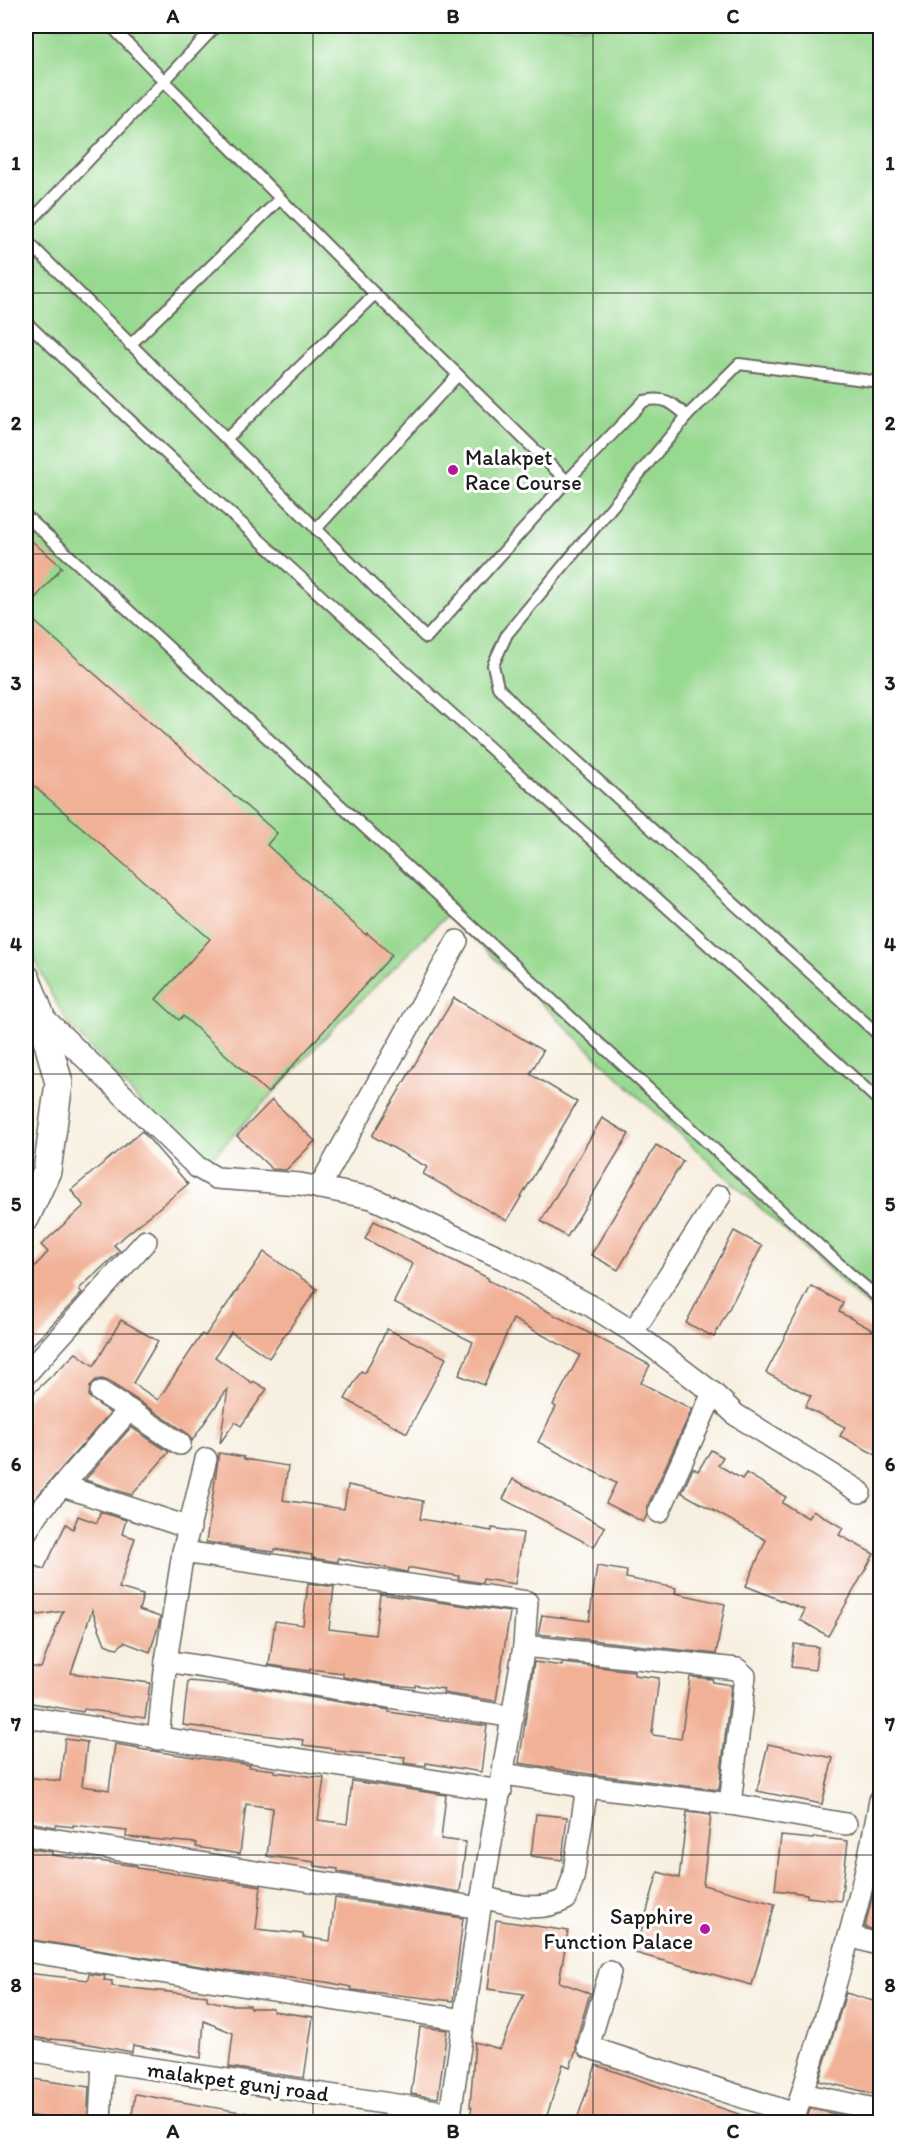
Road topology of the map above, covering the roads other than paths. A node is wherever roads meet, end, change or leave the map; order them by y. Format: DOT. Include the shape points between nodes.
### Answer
graph roads {
  1 [pos="111,26"];
  2 [pos="216,26"];
  3 [pos="164,81"];
  4 [pos="280,199"];
  5 [pos="26,226"];
  6 [pos="26,240"];
  7 [pos="375,294"];
  8 [pos="26,322"];
  9 [pos="130,345"];
  10 [pos="458,375"];
  11 [pos="880,382"];
  12 [pos="687,416"];
  13 [pos="226,439"];
  14 [pos="567,481"];
  15 [pos="26,516"];
  16 [pos="316,529"];
  17 [pos="457,941"];
  18 [pos="26,978"];
  19 [pos="40,1014"];
  20 [pos="880,1036"];
  21 [pos="880,1102"];
  22 [pos="319,1188"];
  23 [pos="720,1196"];
  24 [pos="26,1217"];
  25 [pos="146,1241"];
  26 [pos="880,1299"];
  27 [pos="633,1332"];
  28 [pos="26,1374"];
  29 [pos="101,1392"];
  30 [pos="712,1393"];
  31 [pos="129,1410"];
  32 [pos="180,1444"];
  33 [pos="206,1459"];
  34 [pos="63,1486"];
  35 [pos="860,1492"];
  36 [pos="659,1512"];
  37 [pos="190,1528"];
  38 [pos="26,1532"];
  39 [pos="183,1552"];
  40 [pos="524,1646"];
  41 [pos="166,1661"];
  42 [pos="26,1717"];
  43 [pos="513,1717"];
  44 [pos="158,1739"];
  45 [pos="503,1782"];
  46 [pos="587,1787"];
  47 [pos="880,1800"];
  48 [pos="730,1804"];
  49 [pos="846,1824"];
  50 [pos="26,1835"];
  51 [pos="481,1903"];
  52 [pos="850,1936"];
  53 [pos="880,1945"];
  54 [pos="26,1951"];
  55 [pos="610,1972"];
  56 [pos="464,2020"];
  57 [pos="26,2050"];
  58 [pos="103,2061"];
  59 [pos="802,2094"];
  60 [pos="880,2110"];
  61 [pos="450,2118"];
  62 [pos="794,2118"];
  63 [pos="100,2122"];
  1 -- 3 [label="lane"];
  2 -- 3 [label="lane"];
  3 -- 4 [label="lane"];
  3 -- 5 [label="lane"];
  4 -- 7 [label="lane"];
  4 -- 9 [label="lane"];
  6 -- 9 [label="lane"];
  7 -- 10 [label="lane"];
  7 -- 13 [label="lane"];
  8 -- 21 [label="lane" via="373,644"];
  9 -- 13 [label="lane"];
  10 -- 14 [label="lane"];
  10 -- 16 [label="lane"];
  11 -- 12 [label="lane" via="739,364"];
  12 -- 14 [label="lane" via="659,397 644,401"];
  12 -- 20 [label="lane" via="507,634 493,665 498,687"];
  13 -- 16 [label="lane"];
  14 -- 16 [label="lane" via="426,638"];
  15 -- 26 [label="lane"];
  17 -- 22 [label="street"];
  18 -- 19 [label="street"];
  19 -- 22 [label="street" via="196,1167 216,1178"];
  19 -- 24 [label="street" via="59,1083 47,1171"];
  22 -- 27 [label="street" via="372,1198 506,1260"];
  23 -- 27 [label="street"];
  25 -- 28 [label="street"];
  27 -- 30 [label="street"];
  29 -- 31 [label="street"];
  30 -- 35 [label="street" via="736,1415"];
  30 -- 36 [label="street"];
  31 -- 32 [label="street"];
  31 -- 34 [label="street"];
  33 -- 37 [label="street"];
  34 -- 37 [label="street"];
  34 -- 38 [label="street"];
  37 -- 39 [label="street"];
  39 -- 40 [label="street" via="527,1602"];
  39 -- 41 [label="street"];
  40 -- 43 [label="street"];
  40 -- 48 [label="street" via="737,1669 745,1676"];
  41 -- 43 [label="street"];
  41 -- 44 [label="street"];
  42 -- 44 [label="street"];
  43 -- 45 [label="street"];
  44 -- 45 [label="street"];
  45 -- 46 [label="street"];
  45 -- 51 [label="street"];
  46 -- 48 [label="street"];
  46 -- 51 [label="street" via="573,1878 566,1899 552,1907"];
  47 -- 52 [label="street"];
  48 -- 49 [label="street"];
  50 -- 51 [label="street"];
  51 -- 56 [label="street"];
  52 -- 53 [label="street"];
  52 -- 59 [label="street"];
  54 -- 56 [label="street"];
  55 -- 62 [label="street" via="588,2047"];
  56 -- 61 [label="street"];
  57 -- 58 [label="street, malakpet gunj road"];
  58 -- 61 [label="street, malakpet gunj road"];
  58 -- 63 [label="street"];
  59 -- 60 [label="street"];
  59 -- 62 [label="street"];
}
